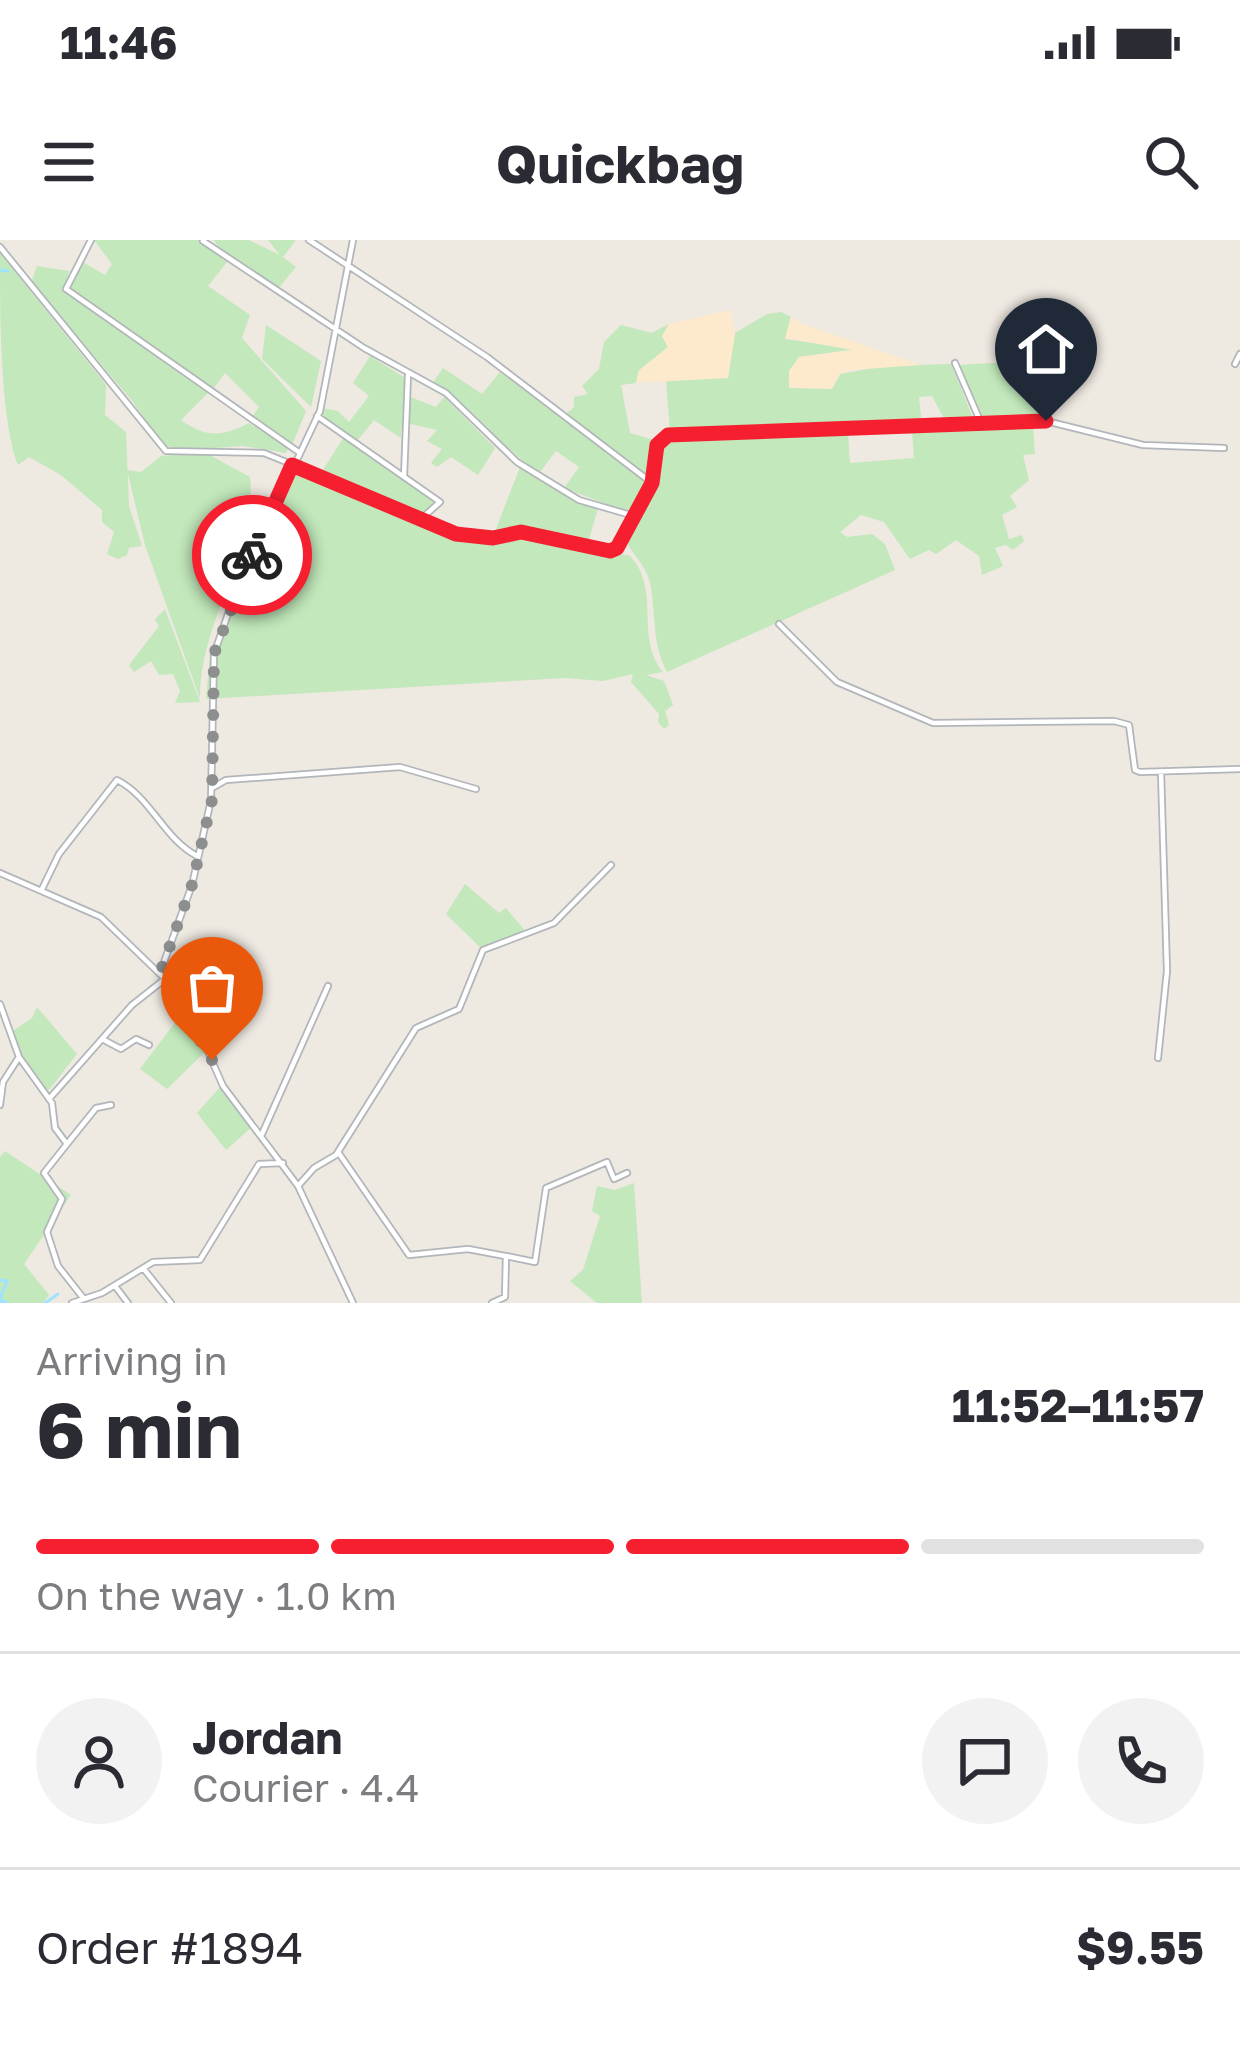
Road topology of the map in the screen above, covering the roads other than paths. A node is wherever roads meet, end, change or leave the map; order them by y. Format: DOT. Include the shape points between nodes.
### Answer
graph roads {
  1 [pos="91,240"];
  2 [pos="309,240"];
  3 [pos="352,240"];
  4 [pos="203,241"];
  5 [pos="0,247"];
  6 [pos="347,262"];
  7 [pos="334,330"];
  8 [pos="1240,354"];
  9 [pos="955,363"];
  10 [pos="1235,364"];
  11 [pos="408,375"];
  12 [pos="317,416"];
  13 [pos="981,423"];
  14 [pos="1224,448"];
  15 [pos="300,453"];
  16 [pos="292,465"];
  17 [pos="405,479"];
  18 [pos="652,483"];
  19 [pos="634,517"];
  20 [pos="420,520"];
  21 [pos="779,624"];
  22 [pos="1240,770"];
  23 [pos="1160,772"];
  24 [pos="212,788"];
  25 [pos="476,789"];
  26 [pos="199,856"];
  27 [pos="611,865"];
  28 [pos="0,873"];
  29 [pos="42,889"];
  30 [pos="162,976"];
  31 [pos="328,986"];
  32 [pos="0,1004"];
  33 [pos="104,1040"];
  34 [pos="149,1046"];
  35 [pos="19,1057"];
  36 [pos="1158,1058"];
  37 [pos="49,1100"];
  38 [pos="0,1105"];
  39 [pos="111,1105"];
  40 [pos="262,1134"];
  41 [pos="67,1144"];
  42 [pos="272,1147"];
  43 [pos="338,1152"];
  44 [pos="267,1160"];
  45 [pos="283,1163"];
  46 [pos="627,1173"];
  47 [pos="298,1186"];
  48 [pos="506,1256"];
  49 [pos="143,1268"];
  50 [pos="115,1286"];
  51 [pos="84,1299"];
  52 [pos="72,1303"];
  53 [pos="128,1303"];
  54 [pos="171,1303"];
  55 [pos="353,1303"];
  56 [pos="492,1303"];
  1 -- 15 [label="street" via="66,289"];
  2 -- 6 [label="street"];
  3 -- 6 [label="street"];
  4 -- 7 [label="street"];
  5 -- 16 [label="street" via="161,448 243,449"];
  6 -- 7 [label="street"];
  6 -- 18 [label="street"];
  7 -- 11 [label="street"];
  7 -- 12 [label="street"];
  8 -- 10 [label="street"];
  9 -- 13 [label="street"];
  11 -- 17 [label="street"];
  11 -- 19 [label="street" via="446,393 500,449 572,496"];
  12 -- 15 [label="street"];
  12 -- 17 [label="street"];
  13 -- 14 [label="street" via="1063,423 1143,445"];
  13 -- 18 [label="street" via="668,435 657,445"];
  15 -- 16 [label="street"];
  16 -- 20 [label="street"];
  16 -- 24 [label="street" via="214,654"];
  17 -- 20 [label="street" via="440,502"];
  18 -- 19 [label="street"];
  19 -- 20 [label="street" via="610,551 521,532 474,538"];
  21 -- 23 [label="street" via="836,682 933,723 1129,725 1135,770"];
  22 -- 23 [label="street"];
  23 -- 36 [label="street" via="1167,971"];
  24 -- 25 [label="street" via="226,780 400,767"];
  24 -- 26 [label="street"];
  26 -- 29 [label="street" via="174,842 117,780"];
  26 -- 30 [label="street"];
  27 -- 43 [label="street" via="554,923 484,948 462,1006 416,1028"];
  28 -- 29 [label="street"];
  29 -- 30 [label="street" via="101,917"];
  30 -- 33 [label="street"];
  30 -- 40 [label="street" via="223,1086"];
  31 -- 40 [label="street"];
  32 -- 35 [label="street"];
  33 -- 34 [label="street" via="122,1049 135,1039"];
  33 -- 37 [label="street"];
  35 -- 37 [label="street"];
  35 -- 38 [label="street" via="2,1082"];
  37 -- 41 [label="street"];
  39 -- 41 [label="street" via="96,1108"];
  40 -- 42 [label="street"];
  41 -- 51 [label="street" via="44,1173 62,1199 46,1232 58,1266"];
  42 -- 44 [label="street"];
  42 -- 45 [label="street"];
  43 -- 47 [label="street"];
  43 -- 48 [label="street" via="409,1255 468,1249"];
  44 -- 45 [label="street"];
  44 -- 49 [label="street" via="205,1256"];
  45 -- 47 [label="street"];
  46 -- 48 [label="street" via="614,1179 607,1162 547,1188 535,1262"];
  47 -- 55 [label="street"];
  48 -- 56 [label="street" via="506,1297"];
  49 -- 50 [label="street"];
  49 -- 54 [label="street"];
  50 -- 51 [label="street"];
  50 -- 53 [label="street"];
  51 -- 52 [label="street"];
}
